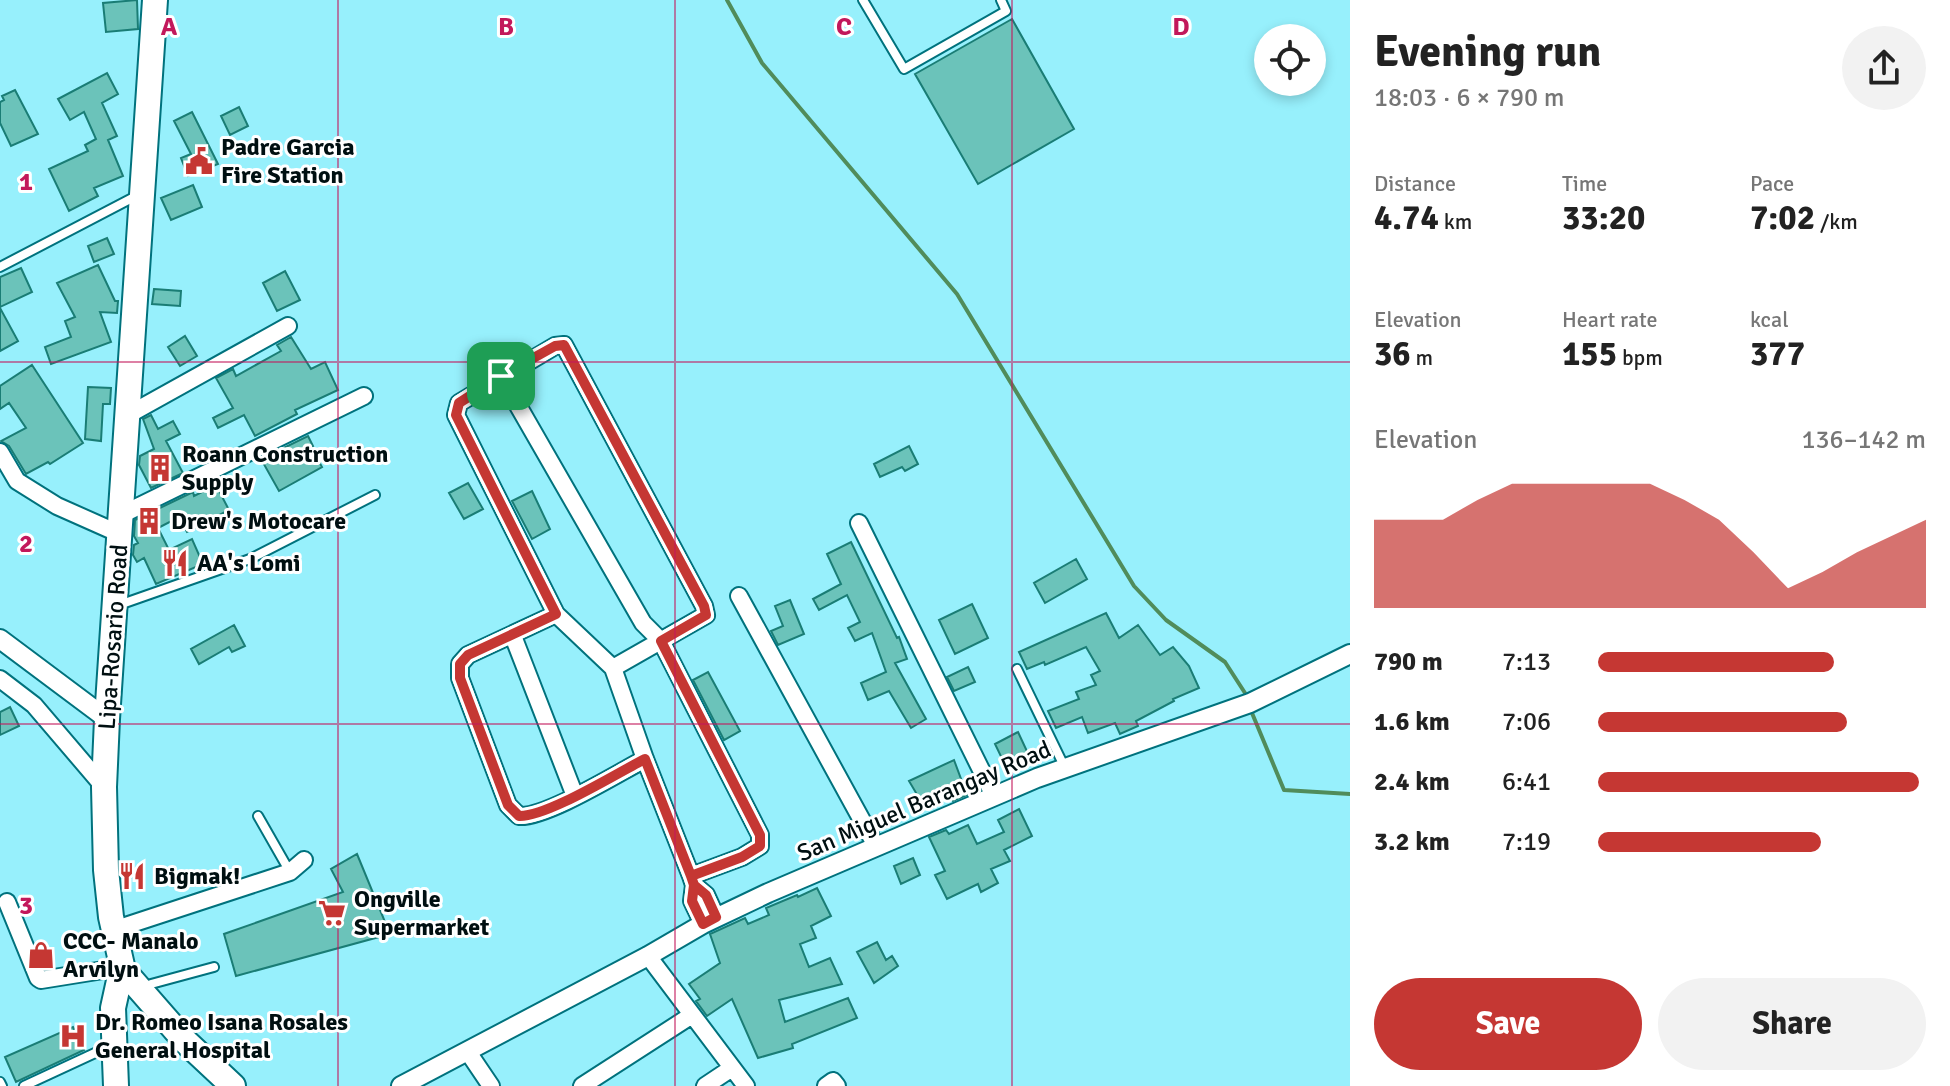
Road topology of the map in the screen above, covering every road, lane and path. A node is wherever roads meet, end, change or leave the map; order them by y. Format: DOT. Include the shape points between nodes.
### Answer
graph roads {
  1 [pos="155,0"];
  2 [pos="863,0"];
  3 [pos="1001,0"];
  4 [pos="141,193"];
  5 [pos="0,267"];
  6 [pos="288,326"];
  7 [pos="501,376"];
  8 [pos="364,396"];
  9 [pos="128,415"];
  10 [pos="0,452"];
  11 [pos="375,495"];
  12 [pos="859,523"];
  13 [pos="121,525"];
  14 [pos="739,596"];
  15 [pos="114,607"];
  16 [pos="556,614"];
  17 [pos="513,636"];
  18 [pos="0,639"];
  19 [pos="661,641"];
  20 [pos="1350,654"];
  21 [pos="613,668"];
  22 [pos="1017,669"];
  23 [pos="4,688"];
  24 [pos="107,719"];
  25 [pos="645,759"];
  26 [pos="1065,768"];
  27 [pos="104,787"];
  28 [pos="575,796"];
  29 [pos="994,796"];
  30 [pos="258,816"];
  31 [pos="876,846"];
  32 [pos="304,860"];
  33 [pos="290,872"];
  34 [pos="692,880"];
  35 [pos="7,902"];
  36 [pos="709,920"];
  37 [pos="113,930"];
  38 [pos="648,956"];
  39 [pos="122,967"];
  40 [pos="214,967"];
  41 [pos="142,990"];
  42 [pos="692,1015"];
  43 [pos="115,1051"];
  44 [pos="468,1052"];
  45 [pos="732,1068"];
  46 [pos="24,1086"];
  47 [pos="116,1086"];
  48 [pos="233,1086"];
  49 [pos="401,1086"];
  50 [pos="491,1086"];
  51 [pos="582,1086"];
  52 [pos="705,1086"];
  53 [pos="746,1086"];
  54 [pos="826,1086"];
  55 [pos="837,1086"];
  1 -- 4 [label="main road, Lipa-Rosario Road"];
  2 -- 3 [label="lane" via="904,69 1006,11"];
  4 -- 5 [label="lane"];
  4 -- 9 [label="main road, Lipa-Rosario Road"];
  6 -- 9 [label="street"];
  7 -- 16 [label="street" via="459,403 456,415"];
  7 -- 19 [label="street" via="643,623"];
  7 -- 19 [label="street" via="564,345 704,606 706,615"];
  8 -- 13 [label="street"];
  9 -- 13 [label="main road, Lipa-Rosario Road"];
  10 -- 13 [label="street" via="17,481 57,506"];
  11 -- 15 [label="lane" via="250,559"];
  12 -- 29 [label="street"];
  13 -- 15 [label="main road, Lipa-Rosario Road"];
  14 -- 31 [label="street"];
  15 -- 24 [label="main road, Lipa-Rosario Road"];
  16 -- 17 [label="street"];
  16 -- 21 [label="street"];
  17 -- 28 [label="street"];
  17 -- 28 [label="street" via="468,655 460,664 460,678 508,805 519,816 528,816"];
  18 -- 24 [label="street"];
  19 -- 21 [label="street"];
  19 -- 34 [label="street" via="760,835 760,846"];
  20 -- 26 [label="street, San Miguel Barangay Road" via="1250,703"];
  21 -- 25 [label="street"];
  22 -- 26 [label="lane"];
  23 -- 27 [label="street" via="34,705"];
  24 -- 27 [label="main road, Lipa-Rosario Road"];
  25 -- 28 [label="street"];
  25 -- 34 [label="street"];
  26 -- 29 [label="street, San Miguel Barangay Road"];
  27 -- 37 [label="main road, Lipa-Rosario Road"];
  29 -- 31 [label="street, San Miguel Barangay Road"];
  30 -- 33 [label="lane"];
  31 -- 36 [label="street, San Miguel Barangay Road"];
  32 -- 33 [label="street"];
  33 -- 37 [label="street"];
  34 -- 36 [label="street" via="692,901"];
  35 -- 39 [label="street" via="41,980"];
  36 -- 38 [label="street, San Miguel Barangay Road"];
  37 -- 39 [label="main road, Lipa-Rosario Road"];
  38 -- 42 [label="street"];
  38 -- 44 [label="street, San Miguel Barangay Road"];
  39 -- 41 [label="main road, Lipa-Rosario Road"];
  39 -- 43 [label="main road" via="113,1008"];
  40 -- 41 [label="lane"];
  41 -- 48 [label="main road, Lipa-Rosario Road"];
  42 -- 45 [label="street"];
  42 -- 51 [label="street"];
  43 -- 46 [label="lane" via="95,1053"];
  43 -- 47 [label="main road"];
  44 -- 49 [label="street, San Miguel Barangay Road"];
  44 -- 50 [label="street"];
  45 -- 52 [label="street"];
  45 -- 53 [label="street"];
  54 -- 55 [label="street" via="833,1081"];
}
